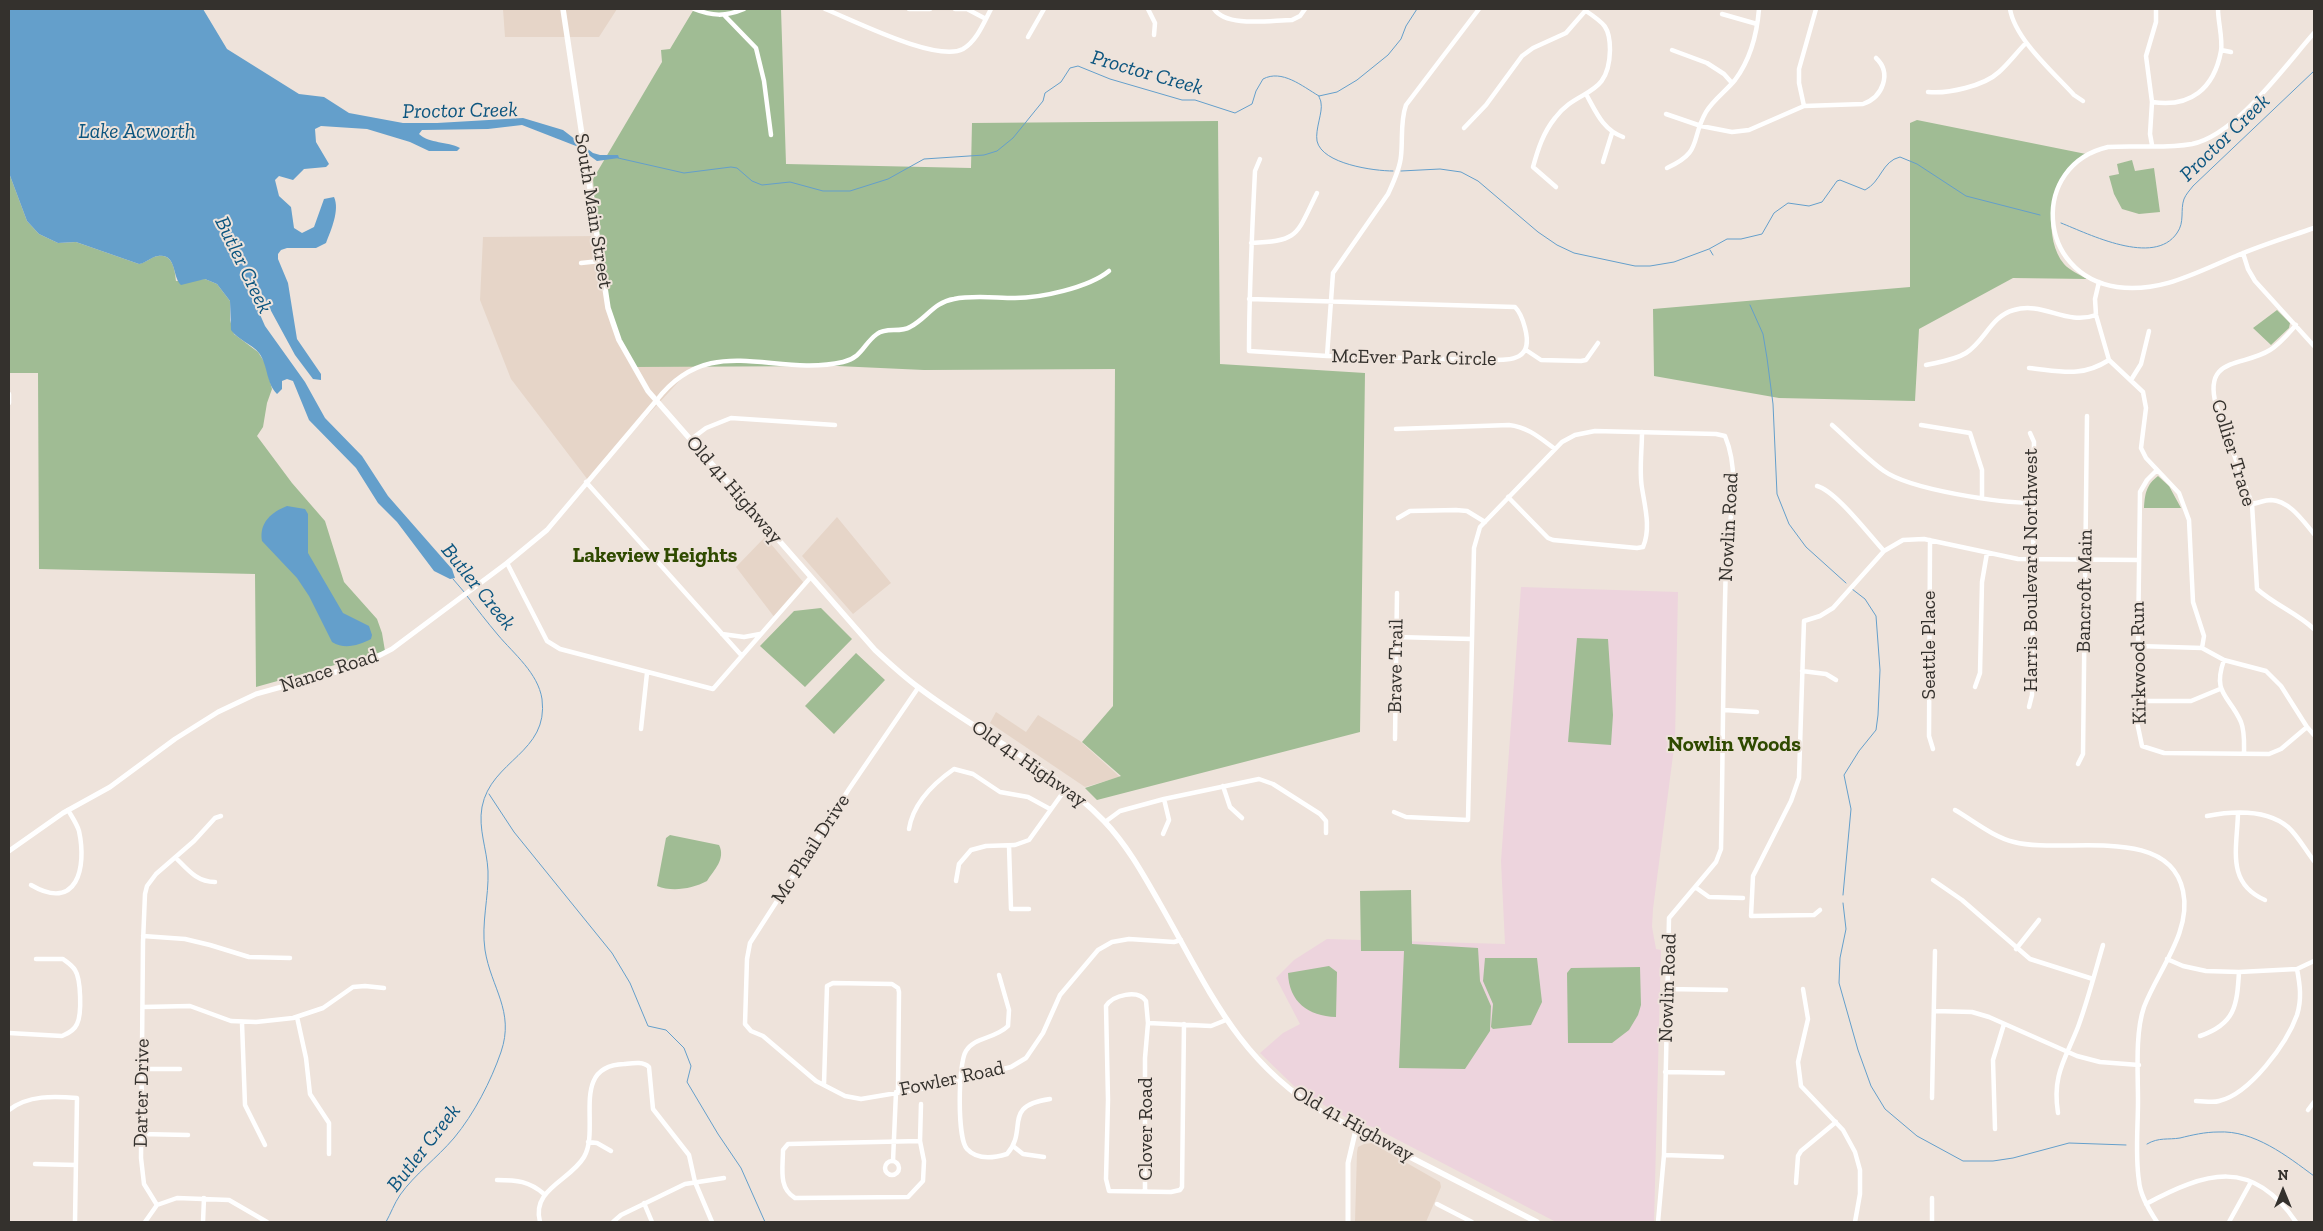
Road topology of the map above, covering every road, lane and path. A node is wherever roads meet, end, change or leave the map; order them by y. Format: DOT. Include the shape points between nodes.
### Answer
graph roads {
  1 [pos="563,9"];
  2 [pos="694,9"];
  3 [pos="744,9"];
  4 [pos="826,9"];
  5 [pos="909,9"];
  6 [pos="930,9"];
  7 [pos="955,9"];
  8 [pos="991,9"];
  9 [pos="1044,9"];
  10 [pos="1148,9"];
  11 [pos="1214,9"];
  12 [pos="1304,9"];
  13 [pos="1479,9"];
  14 [pos="1759,9"];
  15 [pos="1816,9"];
  16 [pos="2010,9"];
  17 [pos="2156,9"];
  18 [pos="2218,9"];
  19 [pos="1586,10"];
  20 [pos="1722,14"];
  21 [pos="725,16"];
  22 [pos="986,19"];
  23 [pos="1757,24"];
  24 [pos="2314,33"];
  25 [pos="1154,35"];
  26 [pos="1028,37"];
  27 [pos="2026,43"];
  28 [pos="1672,50"];
  29 [pos="2221,50"];
  30 [pos="2231,52"];
  31 [pos="1876,58"];
  32 [pos="1732,83"];
  33 [pos="1928,92"];
  34 [pos="1586,94"];
  35 [pos="2083,100"];
  36 [pos="2152,102"];
  37 [pos="1804,106"];
  38 [pos="1666,114"];
  39 [pos="1701,126"];
  40 [pos="1464,128"];
  41 [pos="1612,133"];
  42 [pos="772,136"];
  43 [pos="1624,137"];
  44 [pos="2152,146"];
  45 [pos="1260,159"];
  46 [pos="1604,162"];
  47 [pos="1667,168"];
  48 [pos="1556,187"];
  49 [pos="1317,193"];
  50 [pos="2314,228"];
  51 [pos="1251,243"];
  52 [pos="2243,253"];
  53 [pos="600,261"];
  54 [pos="581,263"];
  55 [pos="1108,271"];
  56 [pos="2099,282"];
  57 [pos="1250,299"];
  58 [pos="1331,301"];
  59 [pos="2096,315"];
  60 [pos="2296,325"];
  61 [pos="2149,331"];
  62 [pos="1598,343"];
  63 [pos="2314,346"];
  64 [pos="1526,350"];
  65 [pos="1327,356"];
  66 [pos="2109,360"];
  67 [pos="1926,365"];
  68 [pos="2029,368"];
  69 [pos="2131,380"];
  70 [pos="9,394"];
  71 [pos="656,401"];
  72 [pos="9,403"];
  73 [pos="2087,416"];
  74 [pos="835,424"];
  75 [pos="1832,425"];
  76 [pos="1921,425"];
  77 [pos="1396,429"];
  78 [pos="1642,432"];
  79 [pos="2030,433"];
  80 [pos="690,440"];
  81 [pos="1555,449"];
  82 [pos="2157,470"];
  83 [pos="586,481"];
  84 [pos="1817,486"];
  85 [pos="1508,497"];
  86 [pos="1982,498"];
  87 [pos="2034,503"];
  88 [pos="2252,504"];
  89 [pos="1398,518"];
  90 [pos="1485,522"];
  91 [pos="2314,534"];
  92 [pos="1930,540"];
  93 [pos="1884,551"];
  94 [pos="1987,553"];
  95 [pos="2033,559"];
  96 [pos="2086,559"];
  97 [pos="2138,560"];
  98 [pos="507,563"];
  99 [pos="810,578"];
  100 [pos="1397,593"];
  101 [pos="2314,629"];
  102 [pos="722,634"];
  103 [pos="760,634"];
  104 [pos="1398,638"];
  105 [pos="1472,639"];
  106 [pos="2138,646"];
  107 [pos="2202,648"];
  108 [pos="742,656"];
  109 [pos="2224,660"];
  110 [pos="1802,671"];
  111 [pos="647,672"];
  112 [pos="1836,680"];
  113 [pos="1975,687"];
  114 [pos="918,688"];
  115 [pos="2220,689"];
  116 [pos="2138,700"];
  117 [pos="2029,707"];
  118 [pos="1724,710"];
  119 [pos="1758,712"];
  120 [pos="2307,727"];
  121 [pos="641,729"];
  122 [pos="2314,735"];
  123 [pos="1395,739"];
  124 [pos="1933,749"];
  125 [pos="2244,754"];
  126 [pos="2078,764"];
  127 [pos="1223,786"];
  128 [pos="1067,787"];
  129 [pos="1164,799"];
  130 [pos="1050,809"];
  131 [pos="68,810"];
  132 [pos="1955,810"];
  133 [pos="1394,812"];
  134 [pos="2238,813"];
  135 [pos="221,816"];
  136 [pos="2206,816"];
  137 [pos="1242,818"];
  138 [pos="1105,822"];
  139 [pos="908,830"];
  140 [pos="1326,833"];
  141 [pos="1163,834"];
  142 [pos="1009,846"];
  143 [pos="9,851"];
  144 [pos="176,858"];
  145 [pos="2314,861"];
  146 [pos="1932,880"];
  147 [pos="956,881"];
  148 [pos="215,882"];
  149 [pos="31,885"];
  150 [pos="1695,887"];
  151 [pos="1743,898"];
  152 [pos="2265,900"];
  153 [pos="1029,909"];
  154 [pos="1820,910"];
  155 [pos="2038,920"];
  156 [pos="143,936"];
  157 [pos="1181,940"];
  158 [pos="2103,945"];
  159 [pos="2016,949"];
  160 [pos="1935,951"];
  161 [pos="290,958"];
  162 [pos="36,959"];
  163 [pos="2167,959"];
  164 [pos="2314,961"];
  165 [pos="2297,969"];
  166 [pos="2239,972"];
  167 [pos="999,975"];
  168 [pos="2093,979"];
  169 [pos="384,988"];
  170 [pos="1667,989"];
  171 [pos="1803,989"];
  172 [pos="1726,990"];
  173 [pos="143,1007"];
  174 [pos="1935,1012"];
  175 [pos="297,1017"];
  176 [pos="1226,1020"];
  177 [pos="242,1022"];
  178 [pos="1148,1023"];
  179 [pos="745,1024"];
  180 [pos="1184,1024"];
  181 [pos="2004,1024"];
  182 [pos="9,1033"];
  183 [pos="2200,1036"];
  184 [pos="2067,1050"];
  185 [pos="2139,1065"];
  186 [pos="142,1069"];
  187 [pos="180,1070"];
  188 [pos="1665,1072"];
  189 [pos="1723,1073"];
  190 [pos="962,1080"];
  191 [pos="824,1084"];
  192 [pos="897,1091"];
  193 [pos="1932,1098"];
  194 [pos="1050,1100"];
  195 [pos="2196,1101"];
  196 [pos="2314,1102"];
  197 [pos="921,1104"];
  198 [pos="9,1110"];
  199 [pos="2308,1110"];
  200 [pos="2058,1112"];
  201 [pos="1836,1122"];
  202 [pos="1356,1129"];
  203 [pos="1995,1129"];
  204 [pos="141,1134"];
  205 [pos="188,1136"];
  206 [pos="920,1141"];
  207 [pos="588,1142"];
  208 [pos="894,1142"];
  209 [pos="265,1145"];
  210 [pos="1013,1146"];
  211 [pos="611,1151"];
  212 [pos="329,1154"];
  213 [pos="1664,1155"];
  214 [pos="1044,1157"];
  215 [pos="1722,1157"];
  216 [pos="893,1161"];
  217 [pos="35,1164"];
  218 [pos="76,1165"];
  219 [pos="724,1178"];
  220 [pos="497,1180"];
  221 [pos="695,1182"];
  222 [pos="2251,1182"];
  223 [pos="1796,1183"];
  224 [pos="1146,1190"];
  225 [pos="544,1194"];
  226 [pos="204,1198"];
  227 [pos="1932,1198"];
  228 [pos="644,1203"];
  229 [pos="1437,1204"];
  230 [pos="2146,1204"];
  231 [pos="157,1205"];
  232 [pos="76,1222"];
  233 [pos="144,1222"];
  234 [pos="203,1222"];
  235 [pos="267,1222"];
  236 [pos="540,1222"];
  237 [pos="613,1222"];
  238 [pos="652,1222"];
  239 [pos="712,1222"];
  240 [pos="1348,1222"];
  241 [pos="1472,1222"];
  242 [pos="1537,1222"];
  243 [pos="1658,1222"];
  244 [pos="1855,1222"];
  245 [pos="1932,1222"];
  246 [pos="2157,1222"];
  247 [pos="2229,1222"];
  248 [pos="2296,1222"];
  1 -- 53 [label="main road, South Main Street"];
  2 -- 21 [label="street"];
  3 -- 21 [label="street"];
  4 -- 22 [label="street" via="897,39 946,52 966,47"];
  5 -- 6 [label="street"];
  7 -- 22 [label="street" via="967,9"];
  8 -- 22 [label="street"];
  9 -- 26 [label="street"];
  10 -- 25 [label="street" via="1155,23"];
  11 -- 12 [label="street" via="1219,16 1234,21 1292,20"];
  13 -- 58 [label="street" via="1406,104 1402,117 1401,157 1393,183 1337,266 1333,274"];
  14 -- 23 [label="street"];
  15 -- 37 [label="street" via="1799,69"];
  16 -- 27 [label="street" via="2014,24"];
  17 -- 36 [label="street" via="2156,22 2146,56"];
  18 -- 29 [label="street"];
  19 -- 34 [label="street" via="1604,24 1610,41 1608,72 1603,82"];
  19 -- 40 [label="street" via="1566,33 1522,56 1486,105"];
  20 -- 23 [label="street"];
  21 -- 42 [label="street" via="756,48"];
  23 -- 32 [label="street" via="1745,66"];
  24 -- 44 [label="street" via="2261,94 2216,136 2192,144"];
  27 -- 33 [label="street" via="1991,78 1951,92"];
  27 -- 35 [label="street" via="2074,95"];
  28 -- 32 [label="street" via="1707,63"];
  29 -- 30 [label="street"];
  29 -- 36 [label="street" via="2213,74 2198,94 2176,103"];
  31 -- 37 [label="street" via="1881,62 1885,75 1880,93 1872,101"];
  32 -- 39 [label="street" via="1706,112"];
  34 -- 41 [label="street" via="1600,120"];
  34 -- 48 [label="street" via="1556,117 1538,146 1533,167"];
  36 -- 44 [label="street"];
  37 -- 39 [label="street" via="1749,130 1724,132"];
  38 -- 39 [label="street"];
  39 -- 47 [label="street" via="1689,154"];
  41 -- 43 [label="street"];
  41 -- 46 [label="street"];
  44 -- 56 [label="street" via="2097,150 2069,170 2056,193 2052,215 2056,241 2075,267"];
  45 -- 51 [label="street, McEver Park Circle" via="1255,171"];
  49 -- 51 [label="street" via="1293,236 1276,242"];
  50 -- 52 [label="street"];
  51 -- 57 [label="street, McEver Park Circle"];
  52 -- 56 [label="street" via="2174,283 2132,288"];
  52 -- 60 [label="street" via="2256,282"];
  53 -- 54 [label="street"];
  53 -- 71 [label="main road, South Main Street" via="615,331 638,376"];
  55 -- 71 [label="street" via="1084,284 1036,296 946,301 910,327 876,335 862,353 845,362 720,362 694,367 674,380"];
  56 -- 59 [label="street"];
  57 -- 58 [label="street, McEver Park Circle"];
  57 -- 65 [label="street, McEver Park Circle" via="1249,351"];
  58 -- 64 [label="street, McEver Park Circle" via="1515,307 1520,311 1527,337"];
  58 -- 65 [label="street"];
  59 -- 66 [label="street"];
  59 -- 67 [label="street" via="2070,318 2032,308 2011,310 1996,320 1966,353"];
  60 -- 63 [label="street"];
  60 -- 88 [label="street, Collier Trace" via="2270,350 2229,364 2222,368 2215,380 2216,405"];
  61 -- 69 [label="street" via="2141,364"];
  62 -- 64 [label="street" via="1586,360 1581,361 1541,360"];
  64 -- 65 [label="street, McEver Park Circle" via="1511,360"];
  66 -- 68 [label="street" via="2084,372"];
  66 -- 69 [label="street"];
  69 -- 82 [label="street" via="2143,392 2146,408 2141,448"];
  70 -- 72 [label="street"];
  71 -- 80 [label="main road, Old 41 Highway"];
  71 -- 83 [label="street, Nance Road"];
  73 -- 96 [label="street, Bancroft Main"];
  74 -- 80 [label="street" via="731,418 706,428"];
  75 -- 86 [label="street" via="1894,477"];
  76 -- 86 [label="street" via="1970,433 1982,470"];
  77 -- 81 [label="street" via="1518,426"];
  78 -- 81 [label="street, Nowlin Road" via="1595,431 1575,435"];
  78 -- 85 [label="street" via="1641,488 1647,515 1643,547 1553,540"];
  78 -- 118 [label="street, Nowlin Road" via="1716,434 1725,436 1729,447 1734,472 1726,563"];
  79 -- 87 [label="street, Harris Boulevard Northwest" via="2034,442"];
  80 -- 99 [label="main road, Old 41 Highway"];
  81 -- 85 [label="street, Nowlin Road"];
  82 -- 97 [label="street, Kirkwood Run" via="2140,492"];
  82 -- 107 [label="street" via="2179,493 2189,520 2193,602 2204,636"];
  83 -- 98 [label="street, Nance Road" via="547,530"];
  83 -- 102 [label="street"];
  84 -- 93 [label="street" via="1837,500"];
  85 -- 90 [label="street, Nowlin Road"];
  86 -- 87 [label="street"];
  87 -- 95 [label="street, Harris Boulevard Northwest"];
  88 -- 91 [label="street" via="2278,501 2288,506"];
  88 -- 101 [label="street, Collier Trace" via="2257,588"];
  89 -- 90 [label="street" via="1410,511 1456,510 1467,511"];
  90 -- 105 [label="street, Nowlin Road" via="1476,534 1474,548"];
  92 -- 93 [label="street" via="1903,540"];
  92 -- 94 [label="street"];
  92 -- 124 [label="street, Seattle Place" via="1929,736"];
  93 -- 110 [label="street" via="1832,608 1803,624"];
  94 -- 95 [label="street"];
  94 -- 113 [label="street" via="1982,582 1980,673"];
  95 -- 96 [label="street"];
  95 -- 117 [label="street, Harris Boulevard Northwest" via="2032,695"];
  96 -- 97 [label="street"];
  96 -- 126 [label="street, Bancroft Main" via="2083,754"];
  97 -- 106 [label="street, Kirkwood Run"];
  98 -- 111 [label="street" via="547,641 560,649"];
  98 -- 131 [label="street, Nance Road" via="392,649 362,665 256,694 218,712 110,787"];
  99 -- 103 [label="street"];
  99 -- 114 [label="main road, Old 41 Highway" via="875,650"];
  100 -- 104 [label="street, Brave Trail"];
  102 -- 103 [label="street" via="744,637"];
  102 -- 108 [label="street"];
  103 -- 108 [label="street"];
  104 -- 105 [label="street"];
  104 -- 123 [label="street, Brave Trail"];
  105 -- 133 [label="street, Nowlin Road" via="1468,820 1406,817"];
  106 -- 107 [label="street"];
  106 -- 116 [label="street, Kirkwood Run"];
  107 -- 109 [label="street"];
  108 -- 111 [label="street" via="713,688"];
  109 -- 115 [label="street"];
  109 -- 120 [label="street" via="2266,671 2281,686"];
  110 -- 112 [label="street" via="1826,674"];
  110 -- 154 [label="street" via="1799,778 1791,801 1755,870 1751,916 1814,916"];
  111 -- 121 [label="street"];
  114 -- 128 [label="main road, Old 41 Highway"];
  114 -- 179 [label="street, Mc Phail Drive" via="750,943"];
  115 -- 116 [label="street" via="2192,701"];
  115 -- 125 [label="street" via="2240,721"];
  116 -- 125 [label="street, Kirkwood Run" via="2137,722 2142,746 2164,753"];
  118 -- 119 [label="street"];
  118 -- 150 [label="street, Nowlin Road" via="1722,849 1716,862"];
  120 -- 122 [label="street"];
  120 -- 125 [label="street, Kirkwood Run" via="2281,749 2268,754"];
  127 -- 129 [label="street"];
  127 -- 137 [label="street" via="1230,808"];
  127 -- 140 [label="street" via="1253,779 1267,781 1320,814 1326,821"];
  128 -- 130 [label="street"];
  128 -- 138 [label="main road, Old 41 Highway"];
  129 -- 138 [label="street" via="1120,810"];
  129 -- 141 [label="street" via="1168,820"];
  130 -- 139 [label="street" via="1028,797 1000,792 973,774 954,769 933,785 910,819"];
  130 -- 142 [label="street" via="1031,837"];
  131 -- 143 [label="street, Nance Road"];
  131 -- 149 [label="street" via="78,831 80,853 76,884 65,892 42,892"];
  132 -- 163 [label="street" via="2014,842 2131,848 2149,852 2172,866 2183,890 2185,915"];
  134 -- 136 [label="street"];
  134 -- 145 [label="street" via="2264,814 2277,820 2289,828"];
  134 -- 152 [label="street" via="2237,872 2252,895"];
  135 -- 144 [label="street, Darter Drive" via="214,818"];
  138 -- 157 [label="main road, Old 41 Highway" via="1135,860"];
  142 -- 147 [label="street" via="971,850 959,864"];
  142 -- 153 [label="street" via="1011,909"];
  144 -- 148 [label="street" via="196,878"];
  144 -- 156 [label="street, Darter Drive" via="147,886"];
  146 -- 159 [label="street" via="1962,900"];
  150 -- 151 [label="street" via="1709,897"];
  150 -- 170 [label="street, Nowlin Road" via="1669,918"];
  155 -- 159 [label="street"];
  156 -- 161 [label="street" via="185,939 249,957"];
  156 -- 173 [label="street, Darter Drive"];
  157 -- 176 [label="main road, Old 41 Highway"];
  157 -- 190 [label="street, Fowler Road" via="1120,940 1098,950 1060,995 1043,1032 1026,1058 1011,1067"];
  158 -- 168 [label="street"];
  159 -- 168 [label="street" via="2030,959"];
  160 -- 174 [label="street"];
  162 -- 182 [label="street" via="63,959 74,969 80,1001 77,1024 62,1036"];
  163 -- 166 [label="street" via="2206,971"];
  163 -- 185 [label="street" via="2144,1008"];
  164 -- 165 [label="street"];
  165 -- 166 [label="street"];
  165 -- 195 [label="street" via="2301,992 2296,1015 2267,1066 2248,1086 2220,1101"];
  166 -- 183 [label="street" via="2236,1004 2230,1018 2221,1027"];
  167 -- 190 [label="street" via="1010,1010 1008,1026 996,1036 968,1046 961,1065"];
  168 -- 184 [label="street"];
  169 -- 175 [label="street" via="353,987 323,1008"];
  170 -- 172 [label="street"];
  170 -- 188 [label="street, Nowlin Road"];
  171 -- 201 [label="street" via="1808,1019 1798,1062 1801,1086"];
  173 -- 177 [label="street" via="190,1006"];
  173 -- 186 [label="street, Darter Drive"];
  174 -- 181 [label="street" via="1972,1012"];
  174 -- 193 [label="street"];
  175 -- 177 [label="street"];
  175 -- 212 [label="street" via="310,1094 329,1123"];
  176 -- 180 [label="street" via="1211,1026"];
  176 -- 202 [label="main road, Old 41 Highway" via="1254,1057 1287,1088"];
  177 -- 209 [label="street" via="245,1106"];
  178 -- 180 [label="street"];
  178 -- 224 [label="street, Clover Road" via="1145,1058"];
  178 -- 224 [label="street, Clover Road" via="1143,997 1116,997 1106,1006 1106,1186 1109,1191"];
  179 -- 191 [label="street, Fowler Road"];
  180 -- 224 [label="street, Clover Road" via="1183,1184 1176,1192"];
  181 -- 184 [label="street"];
  181 -- 203 [label="street" via="1993,1060"];
  184 -- 185 [label="street" via="2100,1062"];
  184 -- 200 [label="street" via="2056,1082"];
  185 -- 230 [label="street" via="2137,1157 2139,1183"];
  186 -- 187 [label="street"];
  186 -- 204 [label="street, Darter Drive"];
  188 -- 189 [label="street"];
  188 -- 213 [label="street, Nowlin Road"];
  190 -- 192 [label="street, Fowler Road"];
  190 -- 210 [label="street" via="962,1136 966,1148 987,1158 1007,1154"];
  191 -- 192 [label="street, Fowler Road" via="845,1096 861,1098"];
  191 -- 192 [label="street" via="827,986 833,983 892,984 899,992"];
  192 -- 208 [label="street"];
  194 -- 210 [label="street" via="1025,1106 1017,1122"];
  196 -- 199 [label="street"];
  197 -- 206 [label="street"];
  198 -- 218 [label="street" via="16,1104 42,1097 77,1098"];
  201 -- 223 [label="street" via="1801,1151"];
  201 -- 244 [label="street" via="1850,1139 1860,1170"];
  202 -- 240 [label="street" via="1348,1163"];
  202 -- 242 [label="main road, Old 41 Highway"];
  204 -- 205 [label="street"];
  204 -- 231 [label="street, Darter Drive" via="142,1177 146,1190"];
  206 -- 208 [label="street"];
  206 -- 208 [label="street" via="924,1181 905,1198 795,1198 784,1188 783,1150 788,1144"];
  207 -- 211 [label="street"];
  207 -- 221 [label="street" via="590,1095 594,1080 603,1070 616,1064 646,1064 650,1069 653,1110 689,1155"];
  207 -- 225 [label="street" via="582,1160"];
  208 -- 216 [label="street"];
  210 -- 214 [label="street" via="1023,1154"];
  213 -- 215 [label="street"];
  213 -- 243 [label="street, Nowlin Road"];
  217 -- 218 [label="street"];
  218 -- 232 [label="street"];
  219 -- 221 [label="street"];
  220 -- 225 [label="street" via="523,1181"];
  221 -- 228 [label="street" via="669,1190"];
  221 -- 239 [label="street"];
  222 -- 230 [label="street" via="2234,1176 2217,1176 2189,1182"];
  222 -- 247 [label="street"];
  222 -- 248 [label="street" via="2272,1194"];
  225 -- 236 [label="street" via="538,1208"];
  226 -- 231 [label="street" via="177,1198"];
  226 -- 234 [label="street"];
  226 -- 235 [label="street" via="229,1200"];
  227 -- 245 [label="street"];
  228 -- 237 [label="street"];
  228 -- 238 [label="street"];
  229 -- 241 [label="street"];
  230 -- 246 [label="street"];
  231 -- 233 [label="street"];
}
